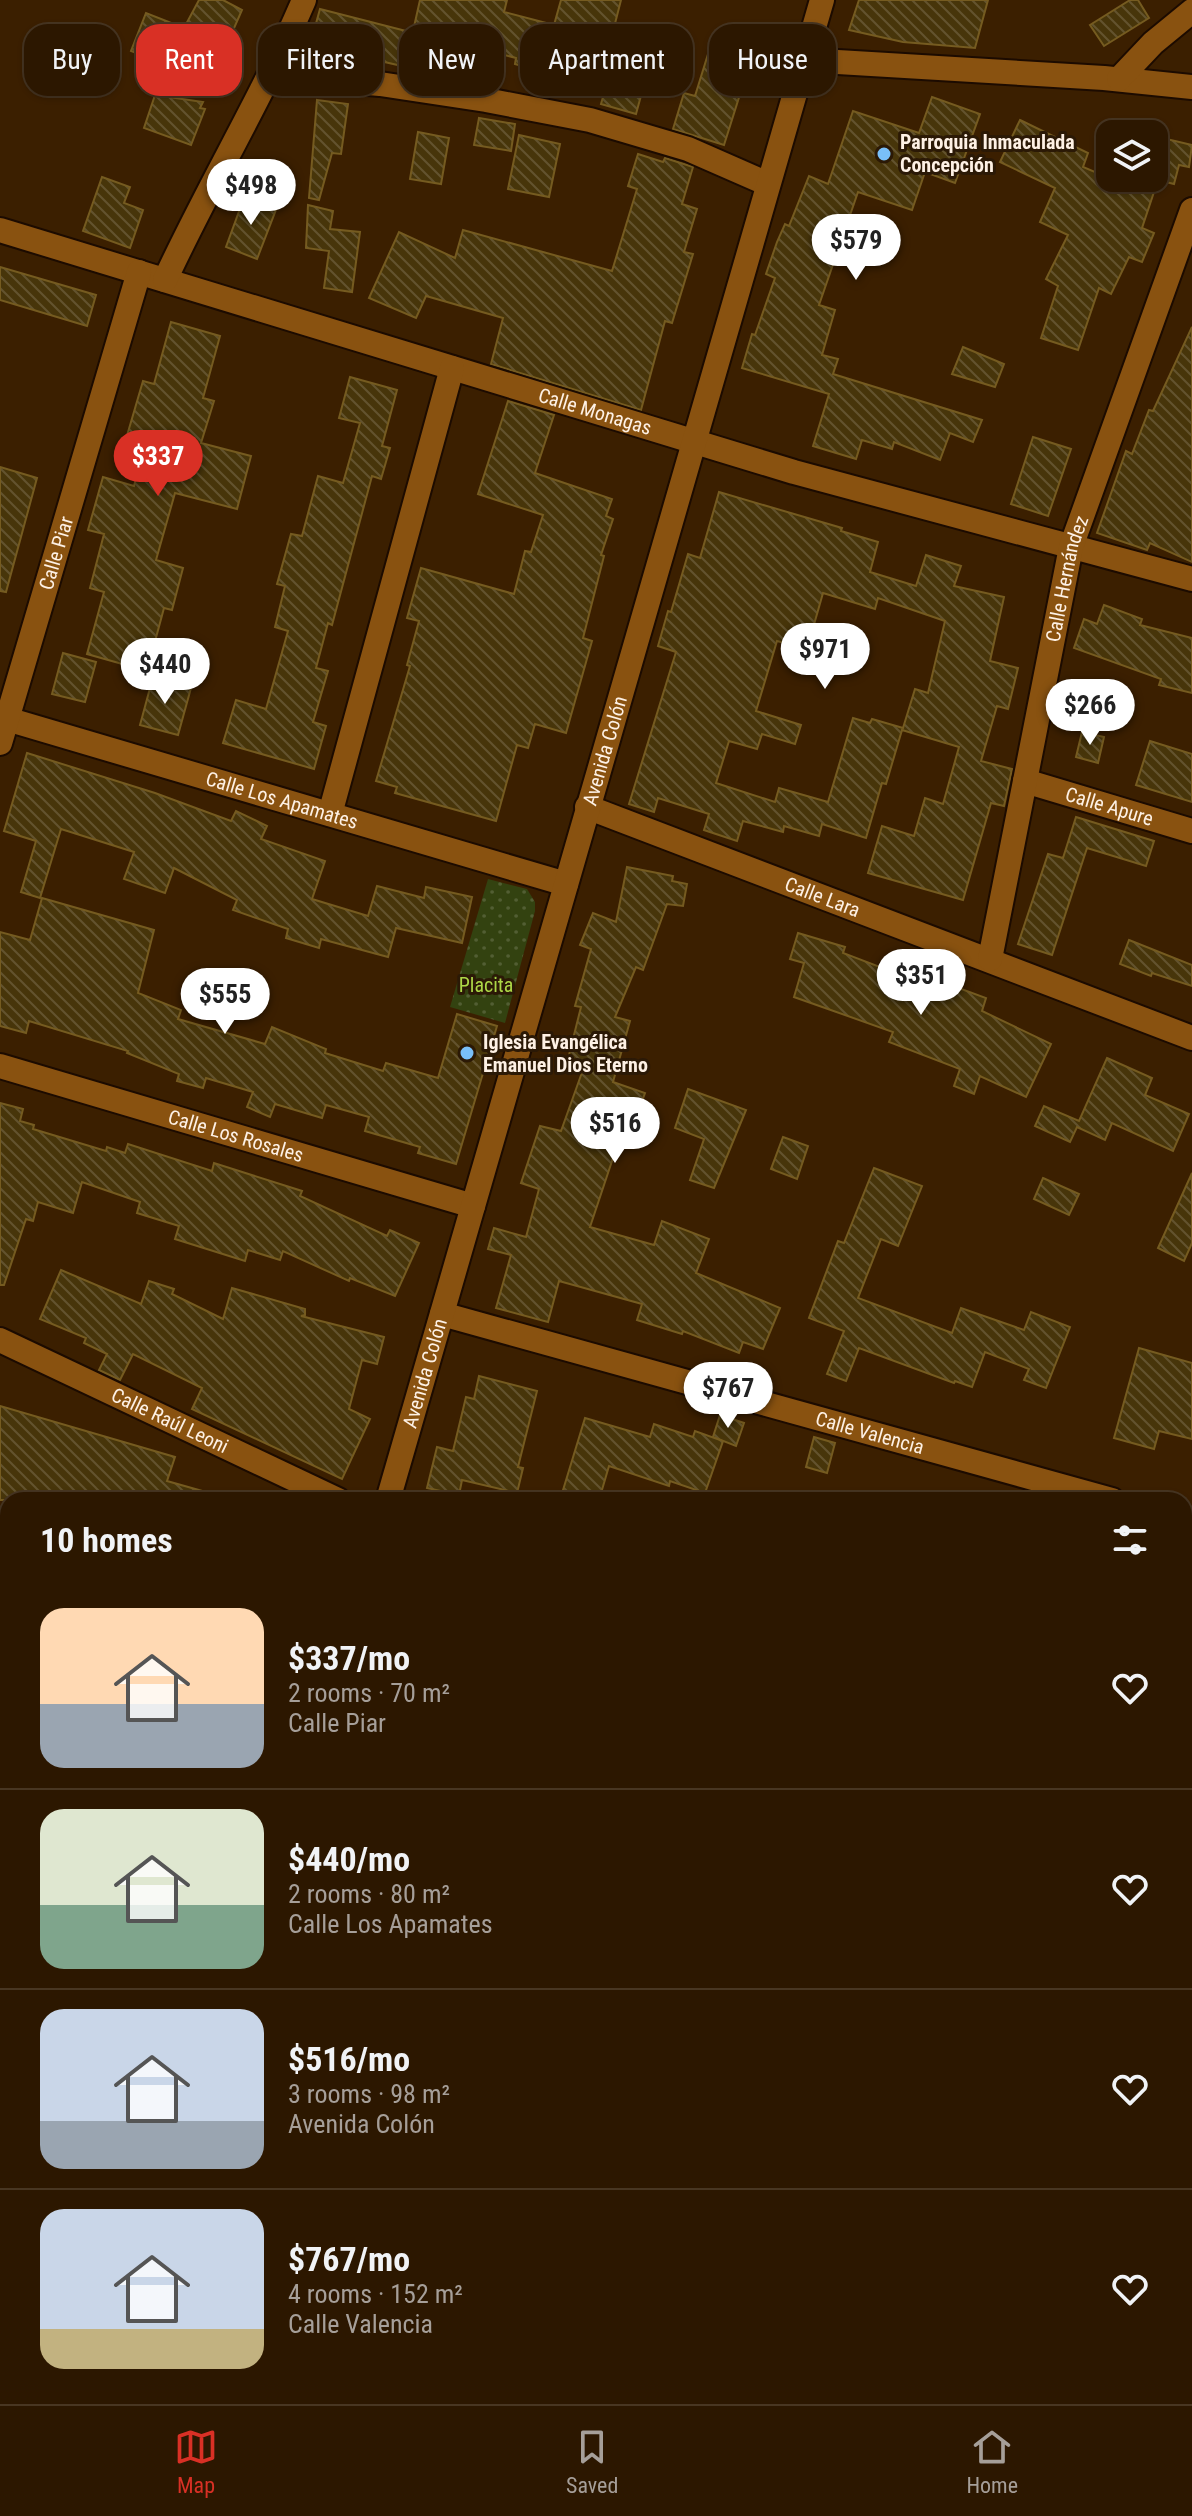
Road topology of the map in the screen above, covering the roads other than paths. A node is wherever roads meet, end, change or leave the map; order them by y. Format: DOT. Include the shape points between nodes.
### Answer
graph roads {
  1 [pos="304,0"];
  2 [pos="822,0"];
  3 [pos="1192,11"];
  4 [pos="294,24"];
  5 [pos="815,24"];
  6 [pos="836,62"];
  7 [pos="1119,79"];
  8 [pos="383,84"];
  9 [pos="1192,87"];
  10 [pos="261,96"];
  11 [pos="794,96"];
  12 [pos="768,184"];
  13 [pos="1192,210"];
  14 [pos="0,230"];
  15 [pos="139,272"];
  16 [pos="165,280"];
  17 [pos="452,368"];
  18 [pos="693,441"];
  19 [pos="1071,547"];
  20 [pos="1192,579"];
  21 [pos="4,718"];
  22 [pos="0,743"];
  23 [pos="1025,781"];
  24 [pos="587,807"];
  25 [pos="330,814"];
  26 [pos="1192,831"];
  27 [pos="566,884"];
  28 [pos="990,959"];
  29 [pos="1192,1038"];
  30 [pos="0,1066"];
  31 [pos="473,1206"];
  32 [pos="442,1314"];
  33 [pos="0,1340"];
  34 [pos="321,1492"];
  35 [pos="390,1492"];
  36 [pos="1078,1492"];
  1 -- 4 [label="street"];
  2 -- 5 [label="street, Avenida Colón"];
  3 -- 7 [label="street"];
  6 -- 7 [label="street"];
  7 -- 9 [label="street"];
  8 -- 12 [label="street" via="590,120 688,149"];
  10 -- 16 [label="street"];
  11 -- 12 [label="street, Avenida Colón"];
  12 -- 18 [label="street, Avenida Colón"];
  13 -- 19 [label="street, Calle Hernández"];
  14 -- 15 [label="street, Calle Monagas"];
  15 -- 16 [label="street, Calle Monagas"];
  15 -- 21 [label="street, Calle Piar"];
  16 -- 17 [label="street, Calle Monagas"];
  17 -- 18 [label="street, Calle Monagas"];
  17 -- 25 [label="street"];
  18 -- 19 [label="street, Calle Monagas"];
  18 -- 24 [label="street, Avenida Colón"];
  19 -- 20 [label="street, Calle Monagas"];
  19 -- 23 [label="street, Calle Hernández"];
  21 -- 22 [label="street, Calle Piar"];
  21 -- 25 [label="street, Calle Los Apamates"];
  23 -- 26 [label="street, Calle Apure"];
  23 -- 28 [label="street, Calle Hernández"];
  24 -- 27 [label="street, Avenida Colón"];
  24 -- 28 [label="street, Calle Lara"];
  25 -- 27 [label="street, Calle Los Apamates"];
  27 -- 31 [label="street, Avenida Colón"];
  28 -- 29 [label="street, Calle Lara"];
  30 -- 31 [label="street, Calle Los Rosales"];
  31 -- 32 [label="street, Avenida Colón"];
  32 -- 35 [label="street, Avenida Colón"];
  32 -- 36 [label="street, Calle Valencia"];
  33 -- 34 [label="street, Calle Raúl Leoni"];
}
